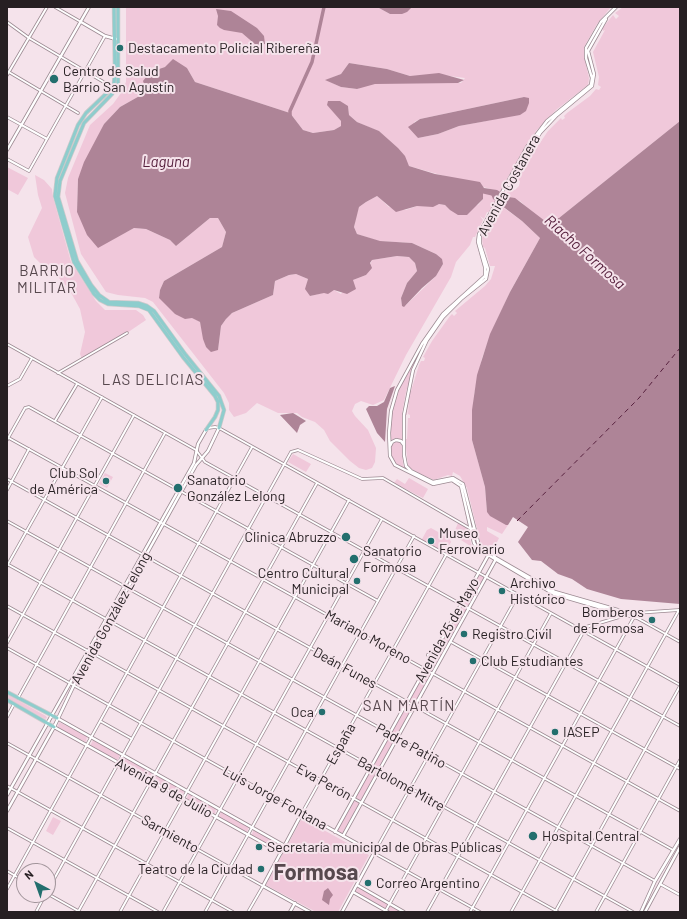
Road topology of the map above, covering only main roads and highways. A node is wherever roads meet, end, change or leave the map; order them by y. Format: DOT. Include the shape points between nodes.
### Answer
graph roads {
  1 [pos="89,7"];
  2 [pos="114,7"];
  3 [pos="118,7"];
  4 [pos="617,7"];
  5 [pos="81,22"];
  6 [pos="114,39"];
  7 [pos="118,39"];
  8 [pos="7,150"];
  9 [pos="467,292"];
  10 [pos="219,428"];
  11 [pos="208,429"];
  12 [pos="404,446"];
  13 [pos="389,447"];
  14 [pos="194,466"];
  15 [pos="473,528"];
  16 [pos="489,554"];
  17 [pos="496,558"];
  18 [pos="636,613"];
  19 [pos="626,615"];
  20 [pos="428,655"];
  21 [pos="432,657"];
  22 [pos="72,685"];
  23 [pos="7,692"];
  24 [pos="7,700"];
  25 [pos="52,717"];
  26 [pos="57,718"];
  27 [pos="47,723"];
  28 [pos="54,727"];
  29 [pos="42,733"];
  30 [pos="46,741"];
  31 [pos="7,795"];
  32 [pos="7,810"];
  33 [pos="302,813"];
  34 [pos="335,832"];
  35 [pos="343,836"];
  36 [pos="680,839"];
  37 [pos="285,846"];
  38 [pos="680,847"];
  39 [pos="281,853"];
  40 [pos="678,853"];
  41 [pos="357,885"];
  42 [pos="263,886"];
  43 [pos="353,892"];
  44 [pos="295,904"];
  45 [pos="303,908"];
  46 [pos="290,912"];
  47 [pos="300,912"];
  48 [pos="310,912"];
  49 [pos="342,912"];
  50 [pos="386,912"];
  51 [pos="404,912"];
  52 [pos="641,912"];
  53 [pos="645,912"];
  1 -- 5 [label="main road"];
  2 -- 6 [label="main road"];
  3 -- 7 [label="main road"];
  4 -- 9 [label="main road, Avenida Costanera" via="605,17 588,44 586,56 592,78 590,85 558,110 538,132 495,208 480,237 488,267 487,276 484,281"];
  5 -- 6 [label="main road"];
  5 -- 8 [label="main road"];
  6 -- 7 [label="main road"];
  6 -- 11 [label="main road" via="114,83 80,122 57,178 55,196 74,262 94,294 108,304 139,306 149,310 215,396 218,410"];
  7 -- 10 [label="main road" via="119,75 116,86 112,94 84,123 60,181 58,197 77,261 94,289 101,298 109,302 138,303 154,311 220,396 224,410"];
  9 -- 12 [label="main road, Avenida Costanera" via="436,326 416,362 406,395"];
  9 -- 13 [label="main road, Avenida Costanera" via="438,320 401,381 390,411"];
  10 -- 14 [label="main road, Avenida González Lelong" via="208,451"];
  11 -- 14 [label="main road, Avenida González Lelong" via="198,444"];
  12 -- 13 [label="main road" via="401,441 396,440"];
  12 -- 15 [label="main road, Avenida Costanera" via="405,463 411,471 433,482 453,478 462,484"];
  13 -- 15 [label="main road, Avenida Costanera" via="391,459 397,467 433,484 448,480 458,483 462,488"];
  14 -- 22 [label="main road, Avenida González Lelong"];
  15 -- 16 [label="main road, Avenida Costanera" via="479,546"];
  16 -- 17 [label="main road, Avenida Costanera"];
  16 -- 21 [label="main road, Avenida 25 de Mayo"];
  17 -- 18 [label="main road, Avenida Costanera" via="555,592 628,613"];
  17 -- 19 [label="main road, Avenida Costanera" via="554,594"];
  17 -- 35 [label="main road, Avenida 25 de Mayo"];
  20 -- 21 [label="main road"];
  21 -- 34 [label="main road, Avenida 25 de Mayo"];
  22 -- 25 [label="main road, Avenida González Lelong"];
  22 -- 26 [label="main road, Avenida González Lelong"];
  23 -- 25 [label="main road, Avenida 9 de Julio"];
  24 -- 27 [label="main road, Avenida 9 de Julio"];
  25 -- 26 [label="main road, Avenida 9 de Julio"];
  25 -- 27 [label="main road, Avenida González Lelong"];
  26 -- 28 [label="main road, Avenida González Lelong"];
  26 -- 37 [label="main road, Avenida 9 de Julio"];
  27 -- 28 [label="main road, Avenida 9 de Julio"];
  27 -- 29 [label="main road, Avenida González Lelong"];
  28 -- 30 [label="main road, Avenida González Lelong"];
  28 -- 39 [label="main road, Avenida 9 de Julio"];
  29 -- 30 [label="main road" via="47,734"];
  29 -- 31 [label="main road, Avenida González Lelong"];
  30 -- 32 [label="main road, Avenida González Lelong"];
  33 -- 34 [label="main road, Luis Jorge Fontana"];
  33 -- 37 [label="main road, España"];
  34 -- 35 [label="main road, Luis Jorge Fontana"];
  35 -- 41 [label="main road, Luis Jorge Fontana" via="374,853"];
  36 -- 52 [label="main road" via="655,881"];
  37 -- 39 [label="main road, España"];
  38 -- 40 [label="main road"];
  39 -- 42 [label="main road, España"];
  40 -- 53 [label="main road"];
  41 -- 43 [label="main road"];
  41 -- 51 [label="main road"];
  42 -- 44 [label="main road, Sarmiento"];
  43 -- 49 [label="main road"];
  43 -- 50 [label="main road"];
  44 -- 45 [label="main road, Sarmiento"];
  44 -- 46 [label="main road"];
  45 -- 47 [label="main road"];
  45 -- 48 [label="main road, Sarmiento"];
}
